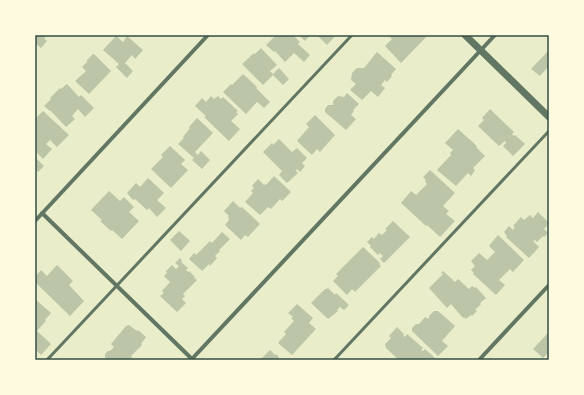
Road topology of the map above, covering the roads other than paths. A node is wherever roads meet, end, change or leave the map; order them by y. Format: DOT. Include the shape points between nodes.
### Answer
graph roads {
  1 [pos="208,35"];
  2 [pos="352,35"];
  3 [pos="465,35"];
  4 [pos="495,35"];
  5 [pos="481,50"];
  6 [pos="549,117"];
  7 [pos="549,132"];
  8 [pos="42,213"];
  9 [pos="35,221"];
  10 [pos="549,285"];
  11 [pos="117,286"];
  12 [pos="47,360"];
  13 [pos="192,360"];
  14 [pos="334,360"];
  15 [pos="478,360"];
  1 -- 8 [label="street"];
  2 -- 11 [label="lane"];
  3 -- 5 [label="street"];
  4 -- 5 [label="street"];
  5 -- 6 [label="street"];
  5 -- 13 [label="street"];
  7 -- 14 [label="lane"];
  8 -- 9 [label="street"];
  8 -- 11 [label="street"];
  10 -- 15 [label="street"];
  11 -- 12 [label="lane"];
  11 -- 13 [label="street"];
}
